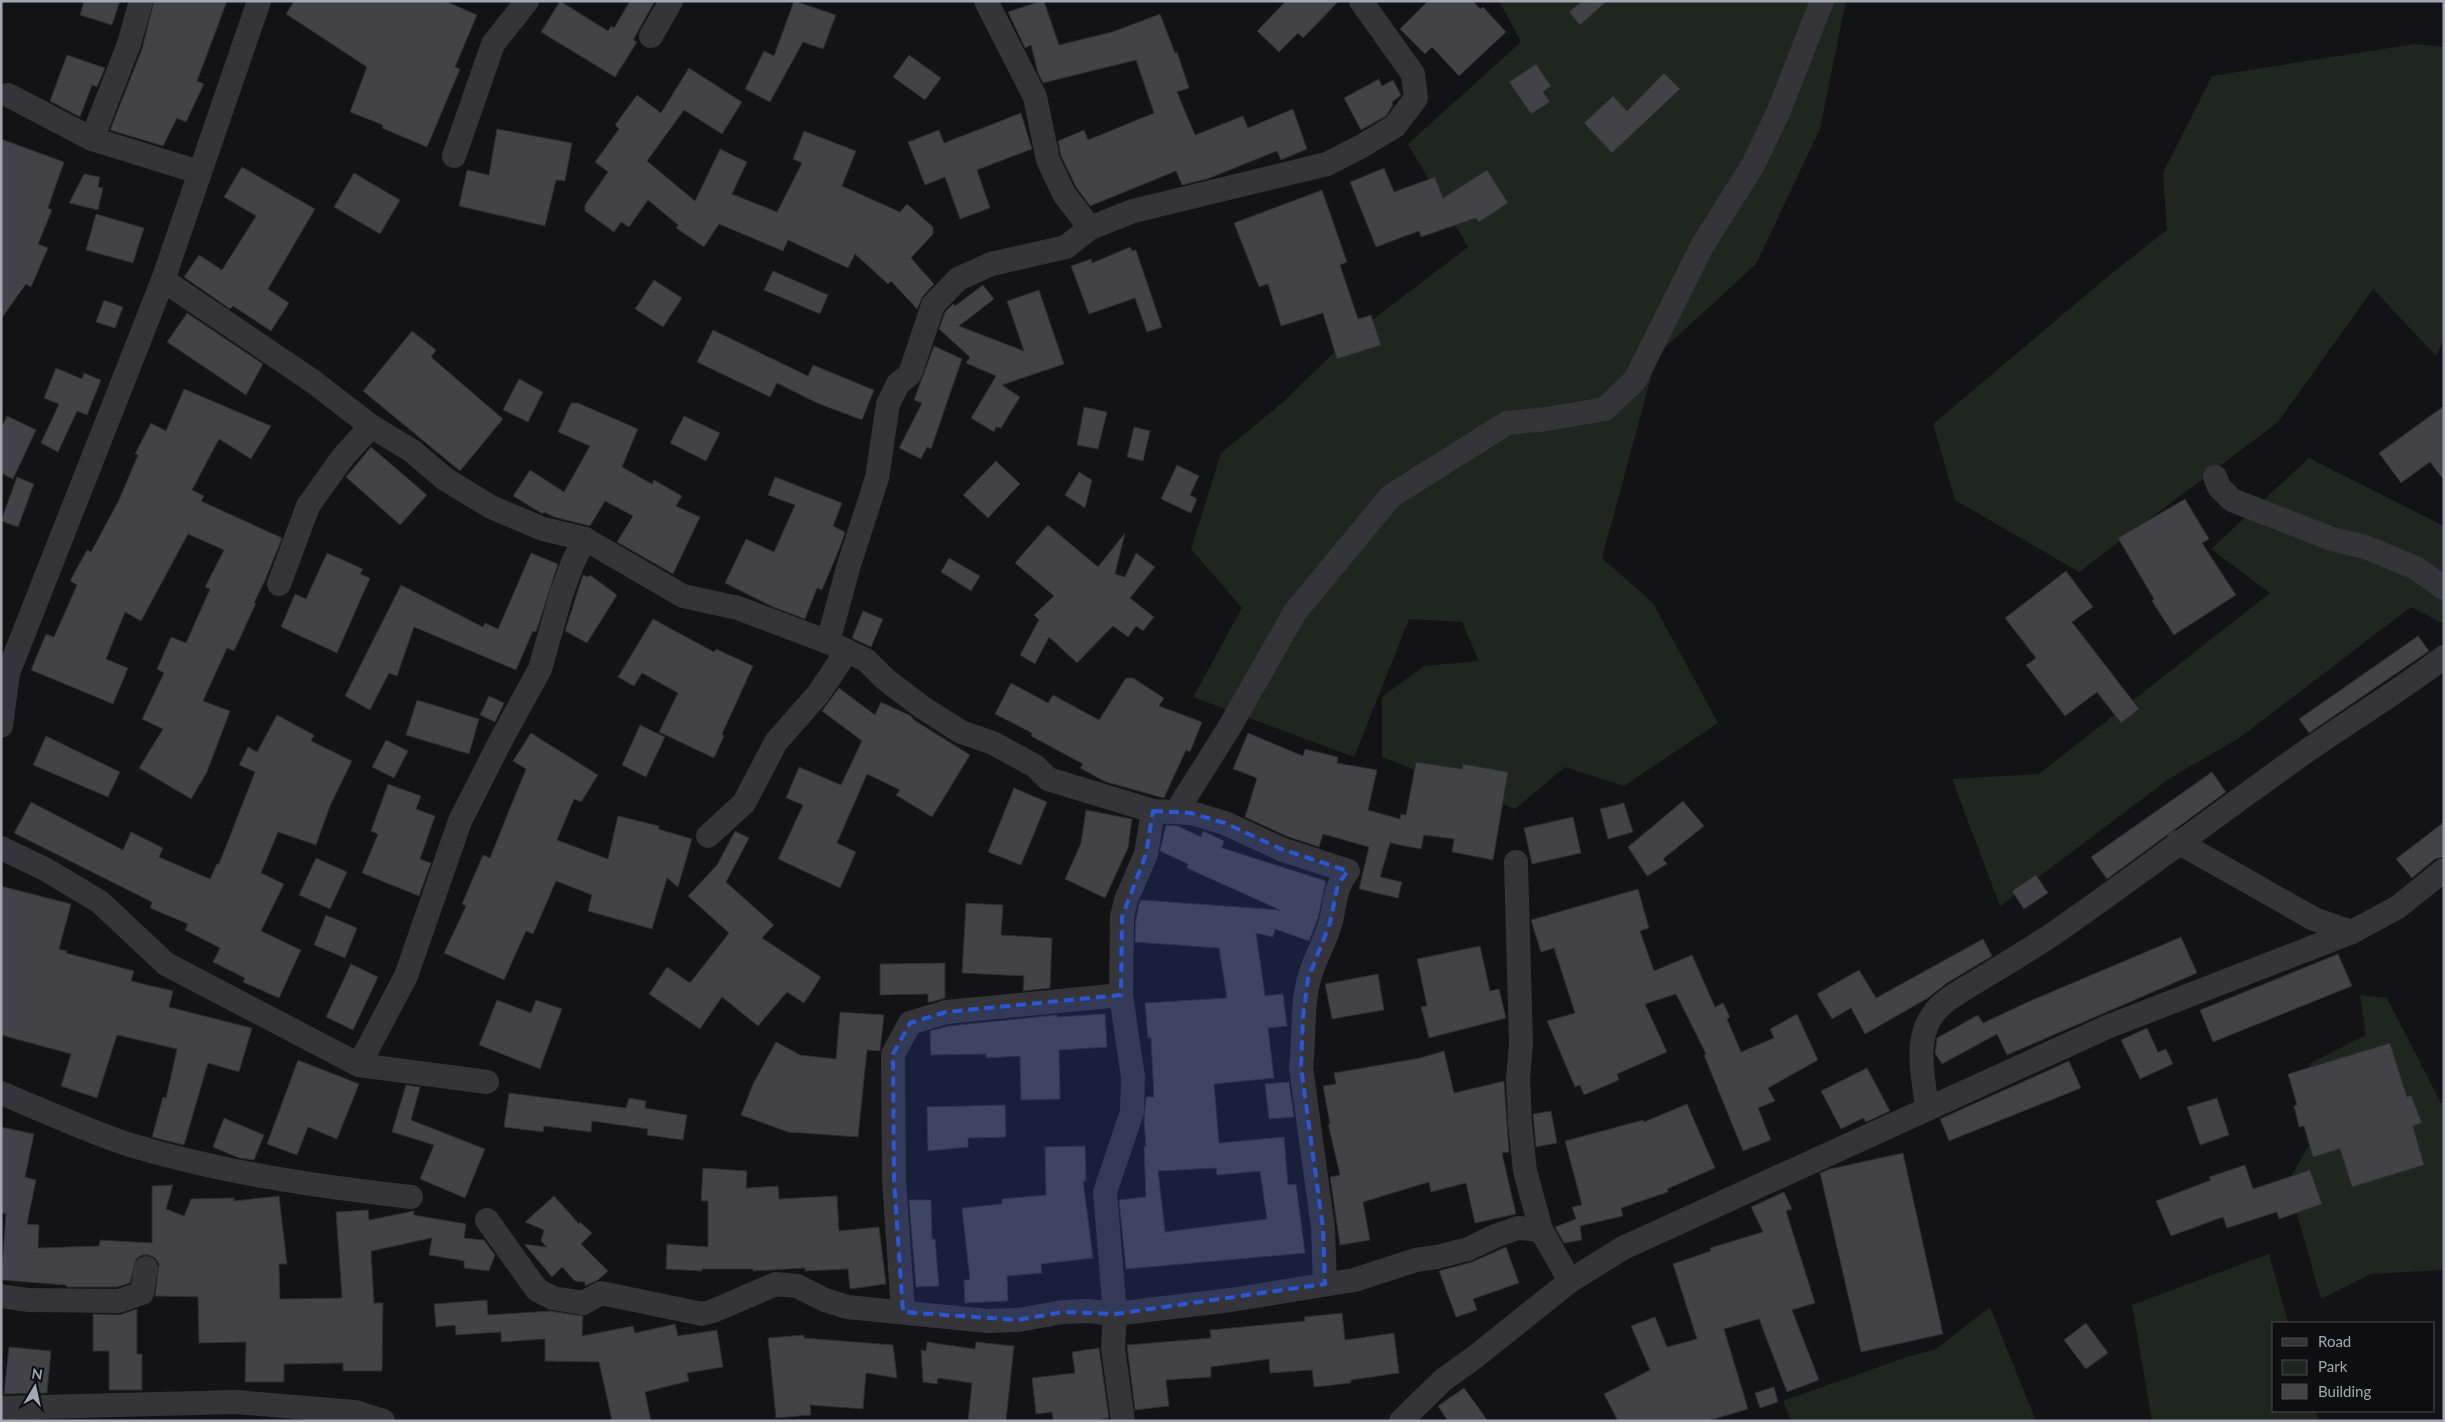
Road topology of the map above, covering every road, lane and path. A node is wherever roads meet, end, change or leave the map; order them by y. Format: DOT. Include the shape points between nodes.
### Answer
graph roads {
  1 [pos="141,1"];
  2 [pos="259,1"];
  3 [pos="527,1"];
  4 [pos="671,1"];
  5 [pos="986,1"];
  6 [pos="1361,1"];
  7 [pos="1822,1"];
  8 [pos="651,36"];
  9 [pos="8,95"];
  10 [pos="92,139"];
  11 [pos="454,156"];
  12 [pos="199,172"];
  13 [pos="1090,228"];
  14 [pos="163,280"];
  15 [pos="371,426"];
  16 [pos="2215,477"];
  17 [pos="585,539"];
  18 [pos="279,584"];
  19 [pos="2444,588"];
  20 [pos="838,647"];
  21 [pos="2444,656"];
  22 [pos="5,671"];
  23 [pos="1,726"];
  24 [pos="1164,812"];
  25 [pos="708,836"];
  26 [pos="2178,842"];
  27 [pos="1,848"];
  28 [pos="1516,862"];
  29 [pos="2444,870"];
  30 [pos="2352,932"];
  31 [pos="1121,995"];
  32 [pos="359,1065"];
  33 [pos="487,1082"];
  34 [pos="1,1093"];
  35 [pos="1927,1109"];
  36 [pos="411,1198"];
  37 [pos="487,1220"];
  38 [pos="1541,1230"];
  39 [pos="146,1268"];
  40 [pos="1570,1281"];
  41 [pos="1325,1284"];
  42 [pos="1,1296"];
  43 [pos="903,1312"];
  44 [pos="1115,1314"];
  45 [pos="1,1408"];
  46 [pos="236,1411"];
  47 [pos="383,1421"];
  48 [pos="1123,1421"];
  49 [pos="1401,1421"];
  1 -- 10 [label="street" via="129,44"];
  2 -- 12 [label="street"];
  3 -- 11 [label="street" via="493,44"];
  4 -- 8 [label="street"];
  5 -- 13 [label="street" via="1035,97 1048,160 1064,194"];
  6 -- 13 [label="street" via="1413,74 1416,98 1395,126 1327,164 1133,211"];
  7 -- 24 [label="street" via="1778,114 1753,165 1702,246 1635,380 1605,409 1507,423 1391,496 1295,612 1229,728"];
  9 -- 10 [label="street"];
  10 -- 12 [label="street"];
  12 -- 14 [label="street"];
  13 -- 20 [label="street" via="1066,247 991,264 958,279 933,305 910,374 898,384 888,404 877,478 848,568"];
  14 -- 15 [label="street" via="311,380"];
  14 -- 22 [label="street"];
  15 -- 17 [label="street" via="412,451 444,479 491,507 543,529"];
  15 -- 18 [label="street" via="343,457 308,506"];
  16 -- 19 [label="street" via="2219,487 2232,500 2416,568"];
  17 -- 20 [label="street" via="683,596 738,608"];
  17 -- 32 [label="street" via="561,595 540,669 460,822 406,976"];
  20 -- 24 [label="street" via="866,660 892,684 961,732 1001,747 1035,766 1048,779"];
  20 -- 25 [label="street" via="820,693 776,742 744,803"];
  21 -- 26 [label="street" via="2409,684 2330,735"];
  22 -- 23 [label="street"];
  24 -- 31 [label="street" via="1126,900 1122,917"];
  24 -- 41 [label="street" via="1191,813 1225,823 1281,850 1348,871 1338,884 1330,923 1308,979 1303,1017 1301,1067 1321,1209"];
  26 -- 30 [label="street" via="2314,919"];
  26 -- 35 [label="street" via="2103,899 2034,947 1957,994 1934,1013 1924,1032 1922,1057"];
  27 -- 32 [label="street" via="45,869 100,902 166,964"];
  28 -- 38 [label="street" via="1520,1123 1525,1171"];
  29 -- 30 [label="street" via="2398,907"];
  30 -- 35 [label="street" via="2107,1027"];
  31 -- 43 [label="street" via="946,1012 910,1023 894,1054 894,1180"];
  31 -- 44 [label="street" via="1133,1077 1132,1112 1105,1192"];
  32 -- 33 [label="street"];
  34 -- 36 [label="street" via="123,1142 176,1157 288,1181"];
  35 -- 40 [label="street" via="1632,1244"];
  37 -- 43 [label="street" via="537,1290 553,1298 583,1303 601,1293 702,1314 776,1284 797,1286 847,1307"];
  38 -- 40 [label="street"];
  38 -- 41 [label="street" via="1518,1228 1468,1249 1416,1260 1354,1280"];
  39 -- 42 [label="street" via="142,1293 119,1301 28,1300"];
  40 -- 49 [label="street" via="1443,1380"];
  41 -- 44 [label="street" via="1231,1300"];
  43 -- 44 [label="street" via="987,1321 1018,1320 1063,1312"];
  44 -- 48 [label="street" via="1113,1348"];
  45 -- 46 [label="street"];
  46 -- 47 [label="street" via="355,1412"];
}
